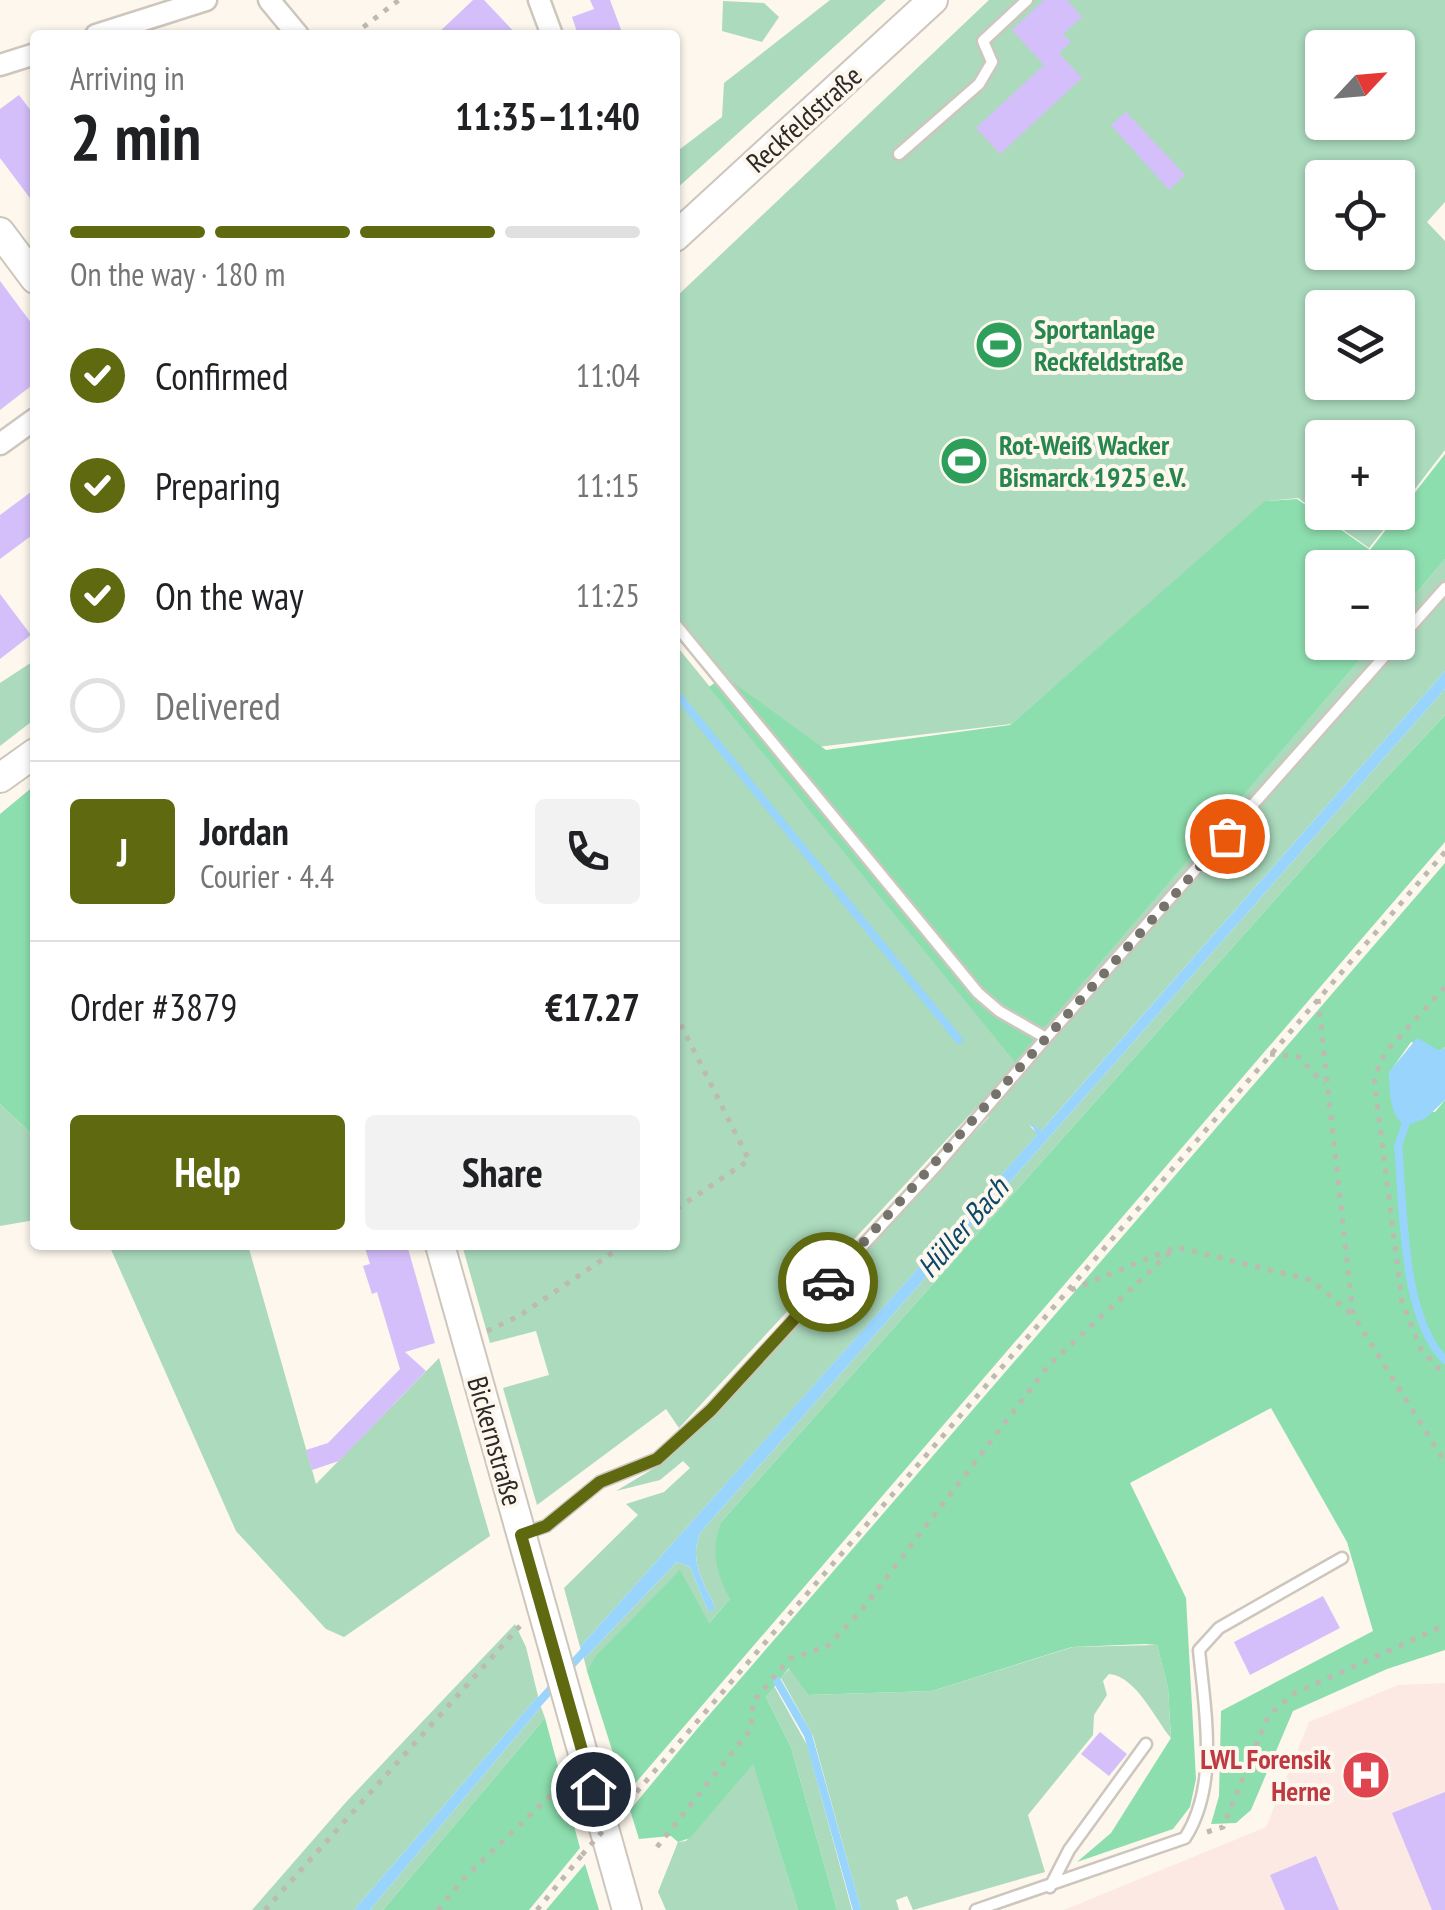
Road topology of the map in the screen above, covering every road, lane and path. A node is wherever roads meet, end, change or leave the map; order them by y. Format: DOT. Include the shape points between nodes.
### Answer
graph roads {
  1 [pos="206,0"];
  2 [pos="269,0"];
  3 [pos="399,0"];
  4 [pos="539,0"];
  5 [pos="933,0"];
  6 [pos="1028,0"];
  7 [pos="112,30"];
  8 [pos="294,30"];
  9 [pos="360,30"];
  10 [pos="550,30"];
  11 [pos="30,56"];
  12 [pos="0,65"];
  13 [pos="899,154"];
  14 [pos="0,232"];
  15 [pos="680,232"];
  16 [pos="30,272"];
  17 [pos="30,423"];
  18 [pos="0,444"];
  19 [pos="1445,588"];
  20 [pos="680,630"];
  21 [pos="30,756"];
  22 [pos="0,778"];
  23 [pos="1445,852"];
  24 [pos="1445,987"];
  25 [pos="1318,998"];
  26 [pos="680,1023"];
  27 [pos="1046,1038"];
  28 [pos="1270,1054"];
  29 [pos="1327,1092"];
  30 [pos="680,1207"];
  31 [pos="1176,1248"];
  32 [pos="441,1250"];
  33 [pos="617,1250"];
  34 [pos="1068,1291"];
  35 [pos="1353,1316"];
  36 [pos="467,1340"];
  37 [pos="1445,1376"];
  38 [pos="1445,1462"];
  39 [pos="521,1535"];
  40 [pos="1342,1558"];
  41 [pos="544,1620"];
  42 [pos="1445,1625"];
  43 [pos="1146,1744"];
  44 [pos="587,1768"];
  45 [pos="1185,1838"];
  46 [pos="657,1847"];
  47 [pos="1050,1887"];
  48 [pos="265,1910"];
  49 [pos="438,1910"];
  50 [pos="537,1910"];
  51 [pos="627,1910"];
  52 [pos="976,1910"];
  1 -- 7 [label="street"];
  2 -- 8 [label="street"];
  3 -- 9 [label="path"];
  4 -- 10 [label="street"];
  5 -- 15 [label="street, Reckfeldstraße"];
  6 -- 13 [label="lane" via="983,41 992,62 979,84"];
  11 -- 12 [label="street"];
  14 -- 16 [label="street"];
  17 -- 18 [label="street"];
  19 -- 27 [label="lane"];
  20 -- 27 [label="lane" via="978,993"];
  21 -- 22 [label="street"];
  23 -- 25 [label="path"];
  24 -- 37 [label="path" via="1380,1060 1374,1078 1402,1302 1421,1349"];
  25 -- 28 [label="path"];
  25 -- 29 [label="path"];
  26 -- 30 [label="path" via="749,1160"];
  27 -- 39 [label="lane" via="711,1410 657,1459 600,1482 546,1526"];
  28 -- 29 [label="path" via="1299,1057"];
  28 -- 34 [label="path"];
  29 -- 35 [label="path"];
  31 -- 34 [label="path"];
  31 -- 35 [label="path" via="1311,1280"];
  31 -- 46 [label="path" via="1049,1365 861,1611 828,1646 789,1659 753,1702 752,1729"];
  32 -- 36 [label="street, Bickernstraße"];
  33 -- 36 [label="path" via="519,1316"];
  34 -- 50 [label="path, bridge"];
  35 -- 38 [label="path"];
  36 -- 39 [label="street, Bickernstraße"];
  39 -- 41 [label="street, Bickernstraße"];
  40 -- 45 [label="lane" via="1219,1628 1199,1650 1207,1731 1201,1813"];
  41 -- 44 [label="street, Bickernstraße"];
  41 -- 48 [label="path"];
  42 -- 45 [label="path" via="1293,1694 1268,1716 1223,1827"];
  43 -- 47 [label="lane"];
  44 -- 49 [label="path" via="558,1786"];
  44 -- 51 [label="street, Bickernstraße"];
  45 -- 47 [label="lane"];
  47 -- 52 [label="lane"];
}
